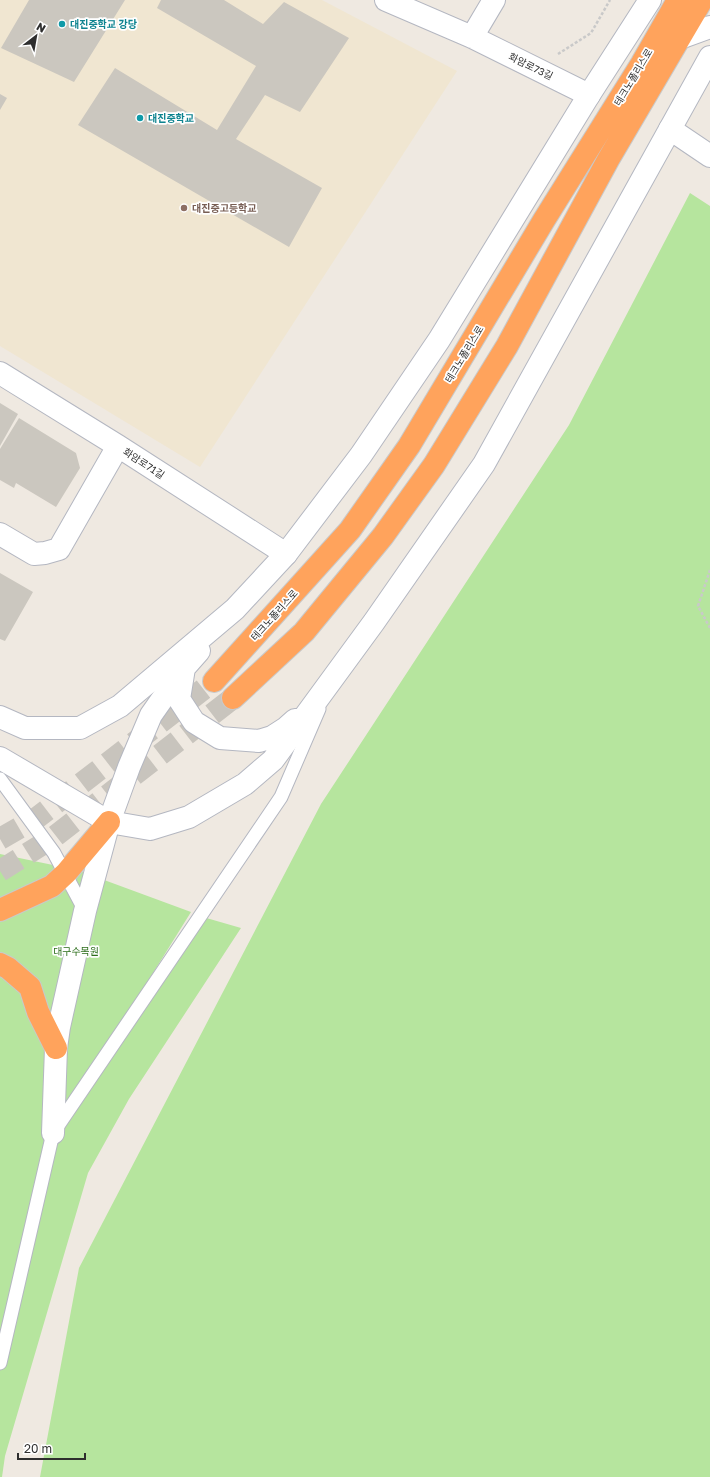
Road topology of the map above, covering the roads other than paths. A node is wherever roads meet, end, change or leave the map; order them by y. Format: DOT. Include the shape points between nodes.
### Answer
graph roads {
  1 [pos="386,0"];
  2 [pos="494,0"];
  3 [pos="650,0"];
  4 [pos="678,0"];
  5 [pos="702,0"];
  6 [pos="710,27"];
  7 [pos="472,37"];
  8 [pos="680,38"];
  9 [pos="710,57"];
  10 [pos="589,95"];
  11 [pos="670,129"];
  12 [pos="710,156"];
  13 [pos="0,374"];
  14 [pos="118,446"];
  15 [pos="0,534"];
  16 [pos="286,554"];
  17 [pos="235,608"];
  18 [pos="184,668"];
  19 [pos="214,681"];
  20 [pos="331,682"];
  21 [pos="233,698"];
  22 [pos="0,717"];
  23 [pos="0,758"];
  24 [pos="0,779"];
  25 [pos="109,822"];
  26 [pos="66,873"];
  27 [pos="0,910"];
  28 [pos="85,911"];
  29 [pos="0,964"];
  30 [pos="56,1048"];
  31 [pos="53,1133"];
  32 [pos="0,1363"];
  1 -- 7 [label="main road, 화암로73길"];
  2 -- 7 [label="main road"];
  3 -- 10 [label="main road"];
  4 -- 19 [label="highway, 테크노폴리스로" via="409,446 350,530"];
  5 -- 8 [label="highway"];
  6 -- 8 [label="main road"];
  7 -- 10 [label="main road, 화암로73길"];
  8 -- 21 [label="highway" via="608,160 507,346 434,465 383,536 304,632"];
  9 -- 11 [label="main road"];
  10 -- 16 [label="main road" via="439,340 361,455"];
  11 -- 12 [label="main road"];
  11 -- 20 [label="main road" via="484,464"];
  13 -- 14 [label="main road, 화암로71길"];
  14 -- 15 [label="main road" via="59,548 34,554"];
  14 -- 16 [label="main road, 화암로71길"];
  16 -- 17 [label="main road"];
  17 -- 18 [label="main road"];
  17 -- 22 [label="main road" via="120,706 80,728 25,728"];
  18 -- 20 [label="main road" via="179,699 194,722 220,738 259,741 272,737 286,728"];
  18 -- 25 [label="main road" via="151,715"];
  20 -- 25 [label="main road" via="273,760 245,784 189,817 150,829"];
  20 -- 31 [label="lane" via="280,797"];
  23 -- 25 [label="main road"];
  24 -- 26 [label="lane"];
  25 -- 26 [label="highway"];
  25 -- 28 [label="main road"];
  26 -- 27 [label="highway" via="52,886"];
  26 -- 28 [label="lane"];
  28 -- 30 [label="main road"];
  29 -- 30 [label="highway" via="30,987 38,1012"];
  30 -- 31 [label="main road"];
  31 -- 32 [label="lane"];
}
